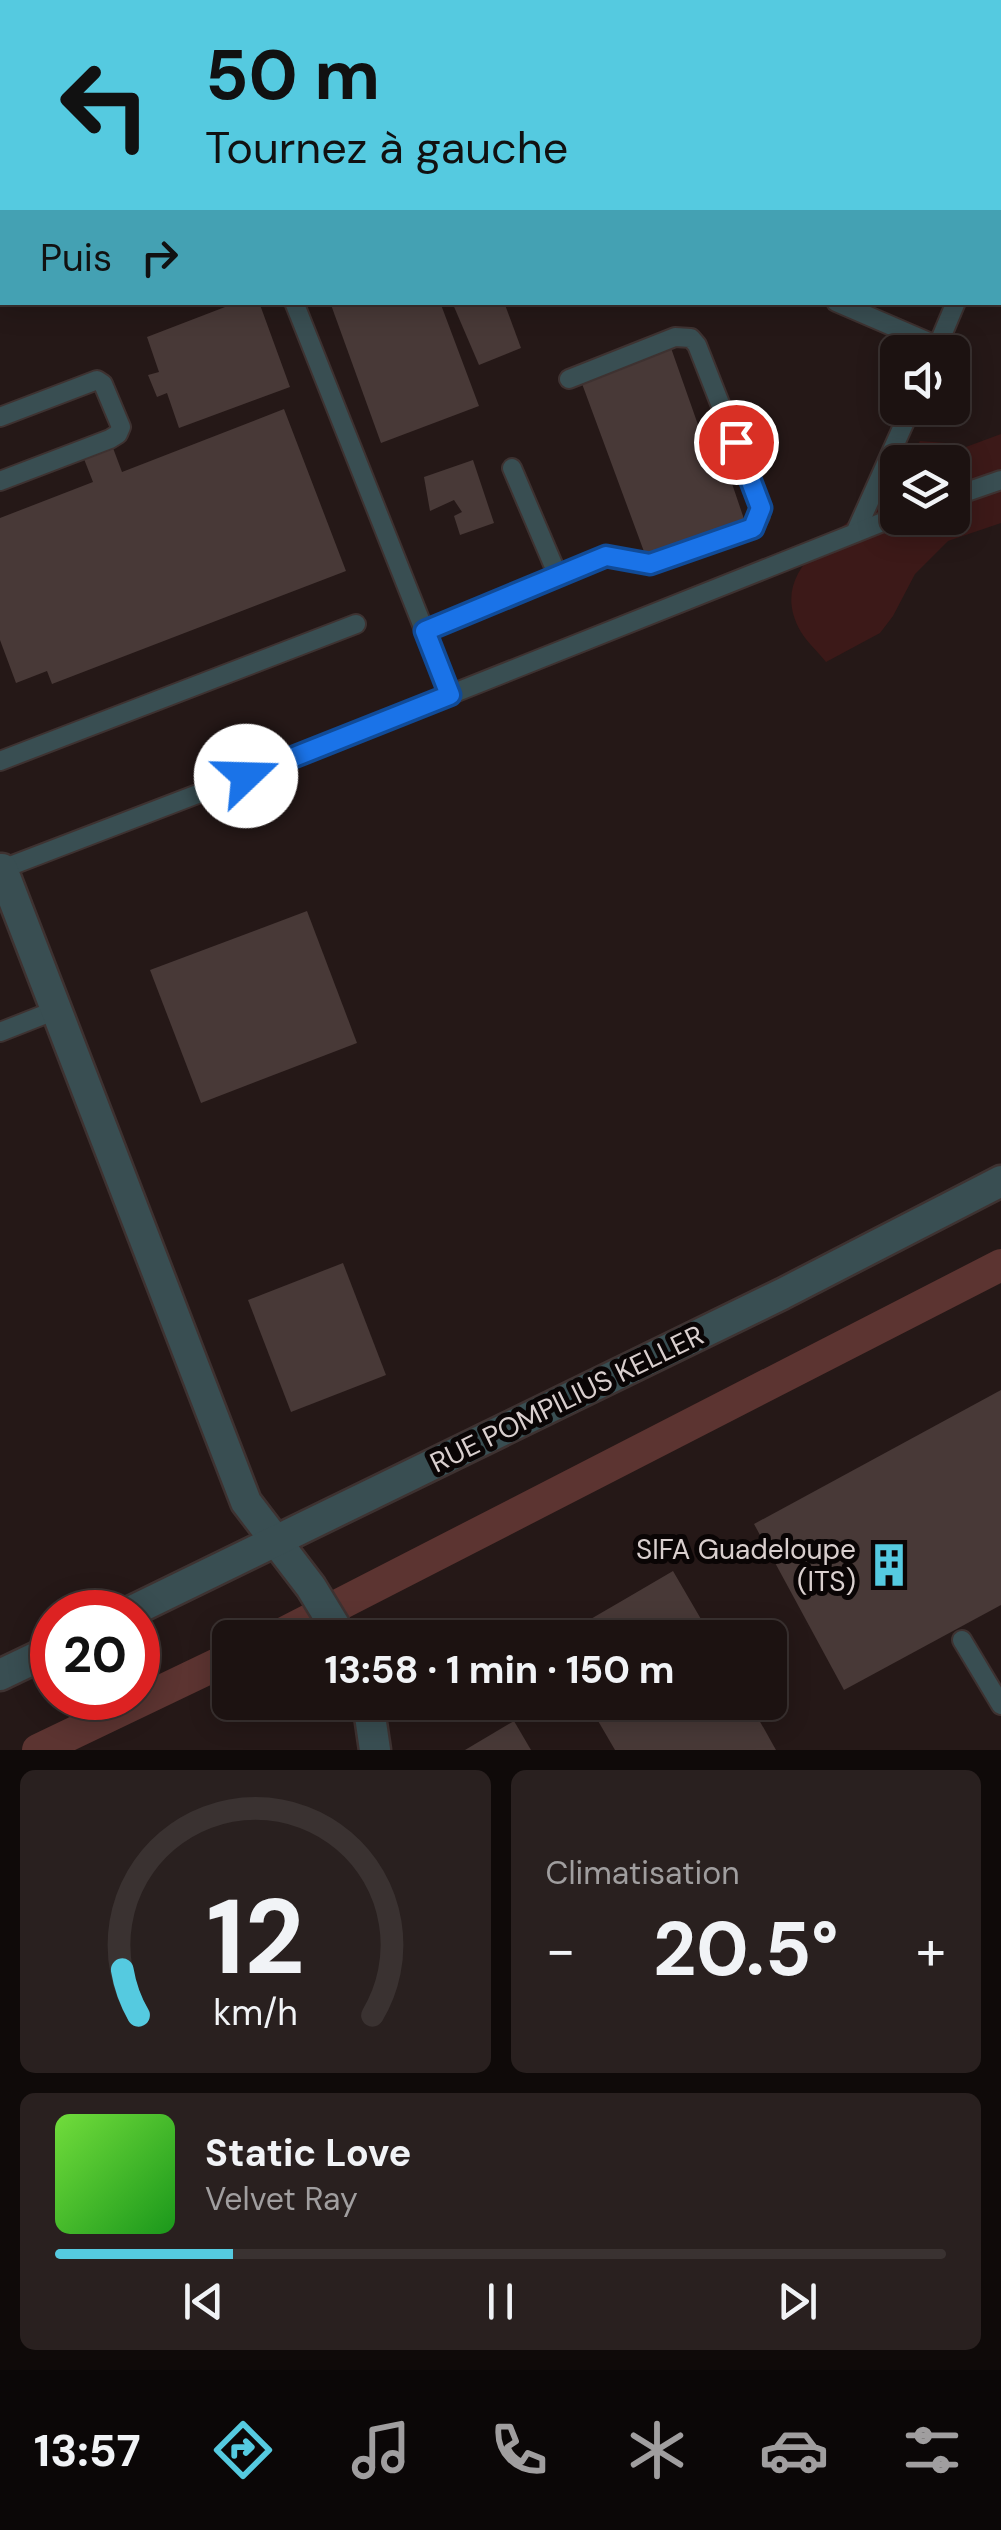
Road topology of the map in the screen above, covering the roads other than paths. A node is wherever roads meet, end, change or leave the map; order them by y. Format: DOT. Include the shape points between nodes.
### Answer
graph roads {
  1 [pos="295,305"];
  2 [pos="842,305"];
  3 [pos="955,305"];
  4 [pos="905,335"];
  5 [pos="942,335"];
  6 [pos="569,378"];
  7 [pos="0,417"];
  8 [pos="903,425"];
  9 [pos="512,468"];
  10 [pos="1001,480"];
  11 [pos="0,481"];
  12 [pos="970,491"];
  13 [pos="880,522"];
  14 [pos="856,531"];
  15 [pos="558,576"];
  16 [pos="356,624"];
  17 [pos="425,631"];
  18 [pos="450,695"];
  19 [pos="0,761"];
  20 [pos="1,866"];
  21 [pos="56,1010"];
  22 [pos="0,1032"];
  23 [pos="1001,1181"];
  24 [pos="277,1542"];
  25 [pos="160,1598"];
  26 [pos="331,1620"];
  27 [pos="962,1640"];
  28 [pos="30,1661"];
  29 [pos="0,1675"];
  30 [pos="1001,1704"];
  31 [pos="371,1720"];
  32 [pos="375,1750"];
  1 -- 17 [label="lane"];
  2 -- 4 [label="lane"];
  3 -- 5 [label="lane"];
  6 -- 15 [label="lane" via="675,337 690,338 761,508 753,528 650,564 606,556"];
  7 -- 11 [label="lane" via="97,380 120,426 110,439"];
  8 -- 14 [label="lane"];
  9 -- 15 [label="lane"];
  10 -- 12 [label="lane"];
  13 -- 14 [label="lane"];
  14 -- 18 [label="lane"];
  15 -- 17 [label="lane"];
  16 -- 19 [label="lane"];
  17 -- 18 [label="lane"];
  18 -- 20 [label="lane"];
  20 -- 21 [label="street"];
  21 -- 22 [label="lane"];
  21 -- 24 [label="street" via="246,1502"];
  23 -- 24 [label="street, RUE POMPILIUS KELLER"];
  24 -- 25 [label="street, RUE POMPILIUS KELLER"];
  24 -- 26 [label="street"];
  27 -- 30 [label="lane"];
  28 -- 29 [label="street"];
  31 -- 32 [label="street"];
}
